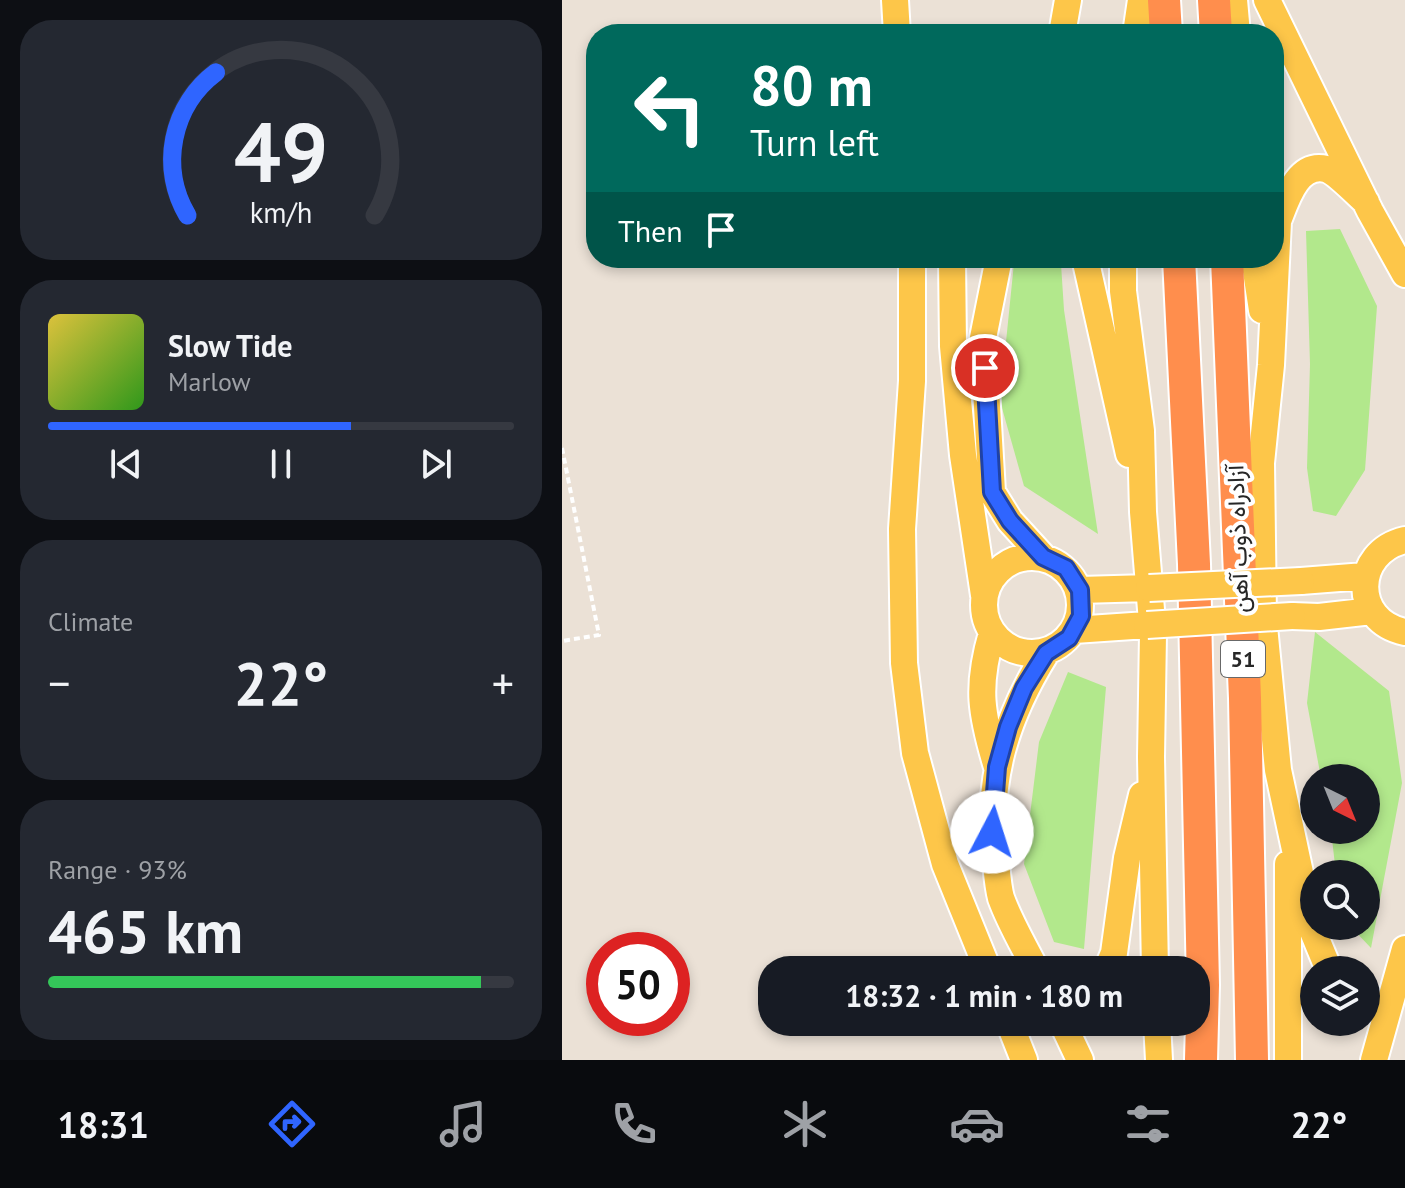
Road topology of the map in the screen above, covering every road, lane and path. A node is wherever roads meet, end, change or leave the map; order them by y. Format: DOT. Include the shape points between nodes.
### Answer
graph roads {
  1 [pos="895,0"];
  2 [pos="1068,0"];
  3 [pos="1141,0"];
  4 [pos="1164,0"];
  5 [pos="1214,0"];
  6 [pos="1234,0"];
  7 [pos="1267,0"];
  8 [pos="896,24"];
  9 [pos="1064,24"];
  10 [pos="1137,24"];
  11 [pos="1165,24"];
  12 [pos="1215,24"];
  13 [pos="1236,24"];
  14 [pos="1279,24"];
  15 [pos="1284,35"];
  16 [pos="1366,202"];
  17 [pos="1284,208"];
  18 [pos="912,268"];
  19 [pos="952,268"];
  20 [pos="997,268"];
  21 [pos="1087,268"];
  22 [pos="1123,268"];
  23 [pos="1179,268"];
  24 [pos="1227,268"];
  25 [pos="1256,268"];
  26 [pos="1276,268"];
  27 [pos="1405,274"];
  28 [pos="1271,365"];
  29 [pos="562,448"];
  30 [pos="1143,512"];
  31 [pos="1405,520"];
  32 [pos="1398,541"];
  33 [pos="1043,557"];
  34 [pos="1365,576"];
  35 [pos="1080,590"];
  36 [pos="984,595"];
  37 [pos="1372,611"];
  38 [pos="1074,630"];
  39 [pos="992,633"];
  40 [pos="1404,634"];
  41 [pos="562,641"];
  42 [pos="1046,653"];
  43 [pos="1151,757"];
  44 [pos="997,767"];
  45 [pos="1291,829"];
  46 [pos="1405,949"];
  47 [pos="982,956"];
  48 [pos="1029,956"];
  49 [pos="1111,956"];
  50 [pos="1155,956"];
  51 [pos="1323,956"];
  52 [pos="1392,988"];
  53 [pos="1380,992"];
  54 [pos="1015,1036"];
  55 [pos="1069,1036"];
  56 [pos="1158,1036"];
  57 [pos="1024,1060"];
  58 [pos="1080,1060"];
  59 [pos="1159,1060"];
  60 [pos="1201,1060"];
  61 [pos="1252,1060"];
  62 [pos="1288,1060"];
  63 [pos="1374,1060"];
  1 -- 8 [label="main road"];
  2 -- 9 [label="main road"];
  3 -- 10 [label="main road"];
  4 -- 11 [label="highway"];
  5 -- 12 [label="highway"];
  6 -- 13 [label="main road"];
  7 -- 14 [label="main road"];
  15 -- 16 [label="main road"];
  16 -- 17 [label="main road" via="1328,169 1311,169 1297,180"];
  16 -- 27 [label="main road"];
  18 -- 47 [label="main road" via="912,381 902,529 904,663 915,753 945,864"];
  19 -- 36 [label="main road" via="963,455"];
  20 -- 33 [label="main road" via="983,338 992,492"];
  21 -- 30 [label="main road"];
  22 -- 30 [label="main road" via="1141,431"];
  23 -- 60 [label="highway, آزادراه ذوب آهن / 51" via="1194,564"];
  24 -- 61 [label="highway, آزادراه ذوب آهن / 51" via="1245,698"];
  25 -- 28 [label="main road"];
  26 -- 28 [label="main road"];
  28 -- 45 [label="main road" via="1261,463 1263,616 1278,770"];
  29 -- 41 [label="path" via="599,635"];
  30 -- 43 [label="main road" via="1153,634"];
  31 -- 32 [label="main road"];
  32 -- 34 [label="main road" via="1375,556"];
  33 -- 35 [label="main road" via="1066,568"];
  33 -- 36 [label="main road" via="1018,558 996,572"];
  34 -- 35 [label="main road, bridge"];
  34 -- 37 [label="main road"];
  35 -- 38 [label="main road" via="1081,616"];
  36 -- 39 [label="main road" via="985,620"];
  37 -- 38 [label="main road, bridge"];
  37 -- 40 [label="main road"];
  38 -- 42 [label="main road"];
  39 -- 42 [label="main road" via="1022,654"];
  39 -- 44 [label="main road" via="982,688 984,722"];
  42 -- 44 [label="main road" via="1024,688"];
  43 -- 49 [label="main road"];
  43 -- 50 [label="main road"];
  44 -- 48 [label="main road" via="992,832 1001,896"];
  45 -- 51 [label="main road" via="1312,929"];
  45 -- 62 [label="main road"];
  46 -- 52 [label="main road"];
  52 -- 53 [label="main road"];
  52 -- 63 [label="main road"];
  54 -- 57 [label="main road"];
  55 -- 58 [label="main road"];
  56 -- 59 [label="main road"];
}
